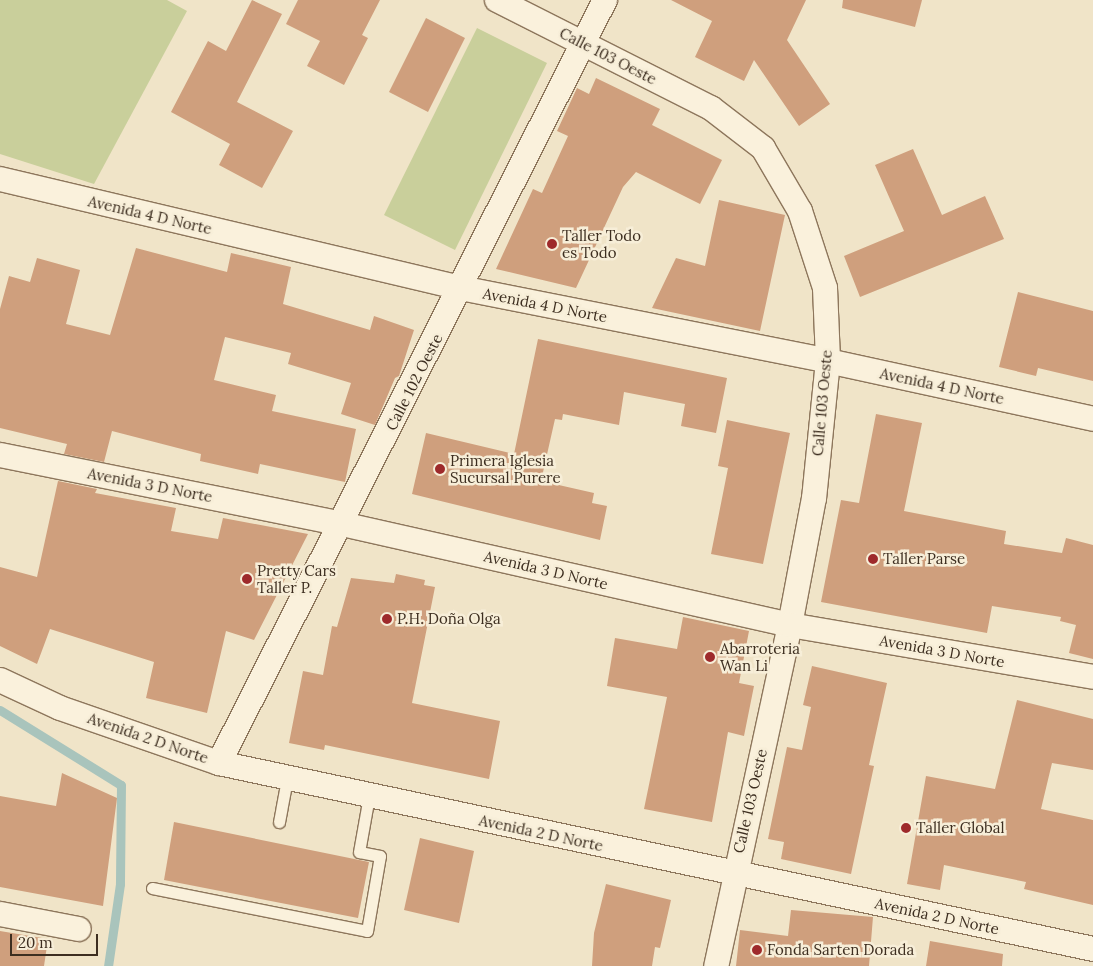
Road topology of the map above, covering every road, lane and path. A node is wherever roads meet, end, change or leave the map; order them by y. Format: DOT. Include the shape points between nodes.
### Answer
graph roads {
  1 [pos="498,0"];
  2 [pos="605,0"];
  3 [pos="582,44"];
  4 [pos="0,179"];
  5 [pos="461,288"];
  6 [pos="828,361"];
  7 [pos="1093,419"];
  8 [pos="0,455"];
  9 [pos="342,524"];
  10 [pos="790,625"];
  11 [pos="1093,677"];
  12 [pos="0,680"];
  13 [pos="220,763"];
  14 [pos="287,779"];
  15 [pos="369,796"];
  16 [pos="279,822"];
  17 [pos="734,874"];
  18 [pos="152,888"];
  19 [pos="0,914"];
  20 [pos="78,929"];
  21 [pos="1093,949"];
  22 [pos="716,966"];
  1 -- 3 [label="street, Calle 103 Oeste"];
  2 -- 3 [label="street, Calle 102 Oeste"];
  3 -- 5 [label="street, Calle 102 Oeste"];
  3 -- 6 [label="street, Calle 103 Oeste" via="711,108 763,148 800,211 825,288"];
  4 -- 5 [label="street, Avenida 4 D Norte"];
  5 -- 6 [label="street, Avenida 4 D Norte"];
  5 -- 9 [label="street, Calle 102 Oeste"];
  6 -- 7 [label="street, Avenida 4 D Norte"];
  6 -- 10 [label="street, Calle 103 Oeste" via="814,498"];
  8 -- 9 [label="street, Avenida 3 D Norte"];
  9 -- 10 [label="street, Avenida 3 D Norte"];
  9 -- 13 [label="street, Calle 102 Oeste"];
  10 -- 11 [label="street, Avenida 3 D Norte"];
  10 -- 17 [label="street, Calle 103 Oeste"];
  12 -- 13 [label="street, Avenida 2 D Norte" via="60,708"];
  13 -- 14 [label="street, Avenida 2 D Norte"];
  14 -- 15 [label="street, Avenida 2 D Norte"];
  14 -- 16 [label="lane"];
  15 -- 17 [label="street, Avenida 2 D Norte"];
  15 -- 18 [label="lane" via="359,852 380,856 368,931"];
  17 -- 21 [label="street, Avenida 2 D Norte"];
  17 -- 22 [label="street, Calle 103 Oeste"];
  19 -- 20 [label="street"];
}
